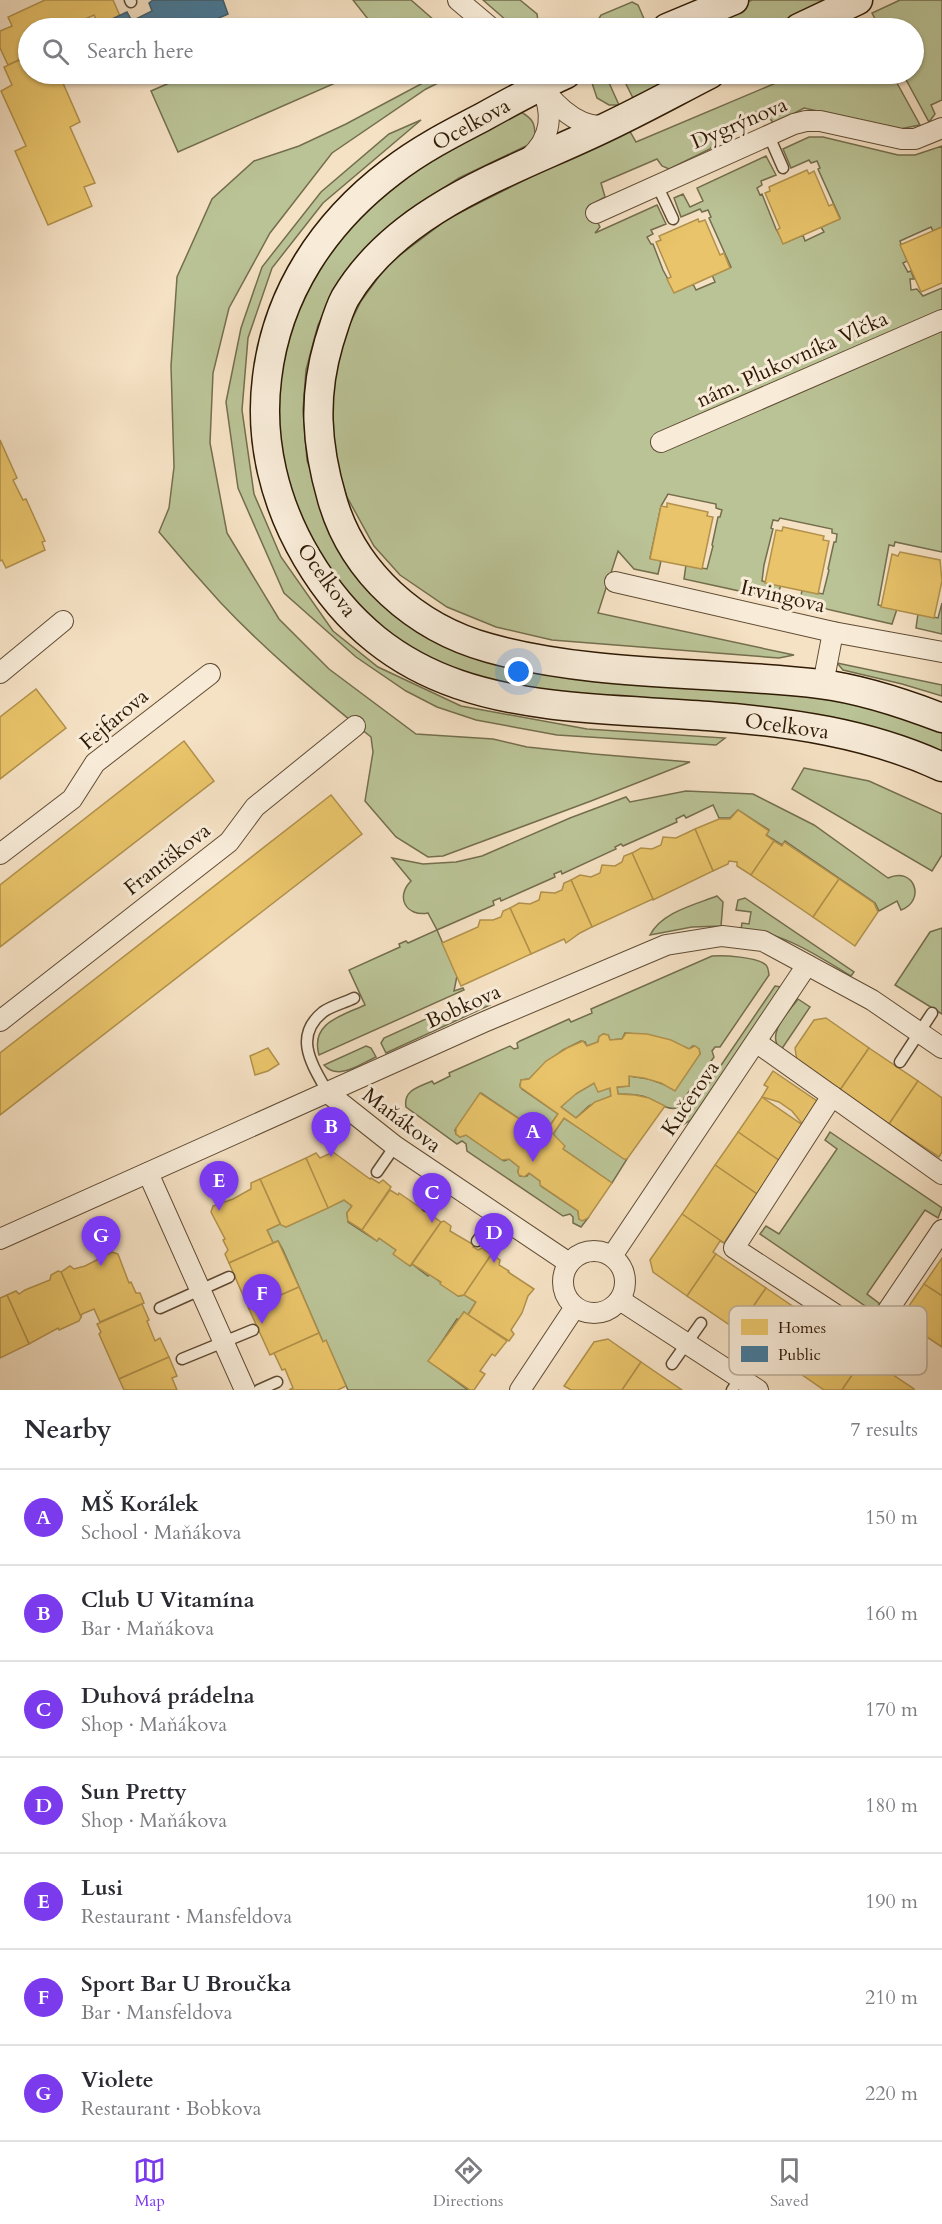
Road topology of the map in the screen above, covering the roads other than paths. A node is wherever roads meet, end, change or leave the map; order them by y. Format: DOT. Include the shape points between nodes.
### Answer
graph roads {
  1 [pos="458,0"];
  2 [pos="734,0"];
  3 [pos="858,0"];
  4 [pos="479,18"];
  5 [pos="691,18"];
  6 [pos="820,18"];
  7 [pos="530,84"];
  8 [pos="538,84"];
  9 [pos="540,84"];
  10 [pos="691,84"];
  11 [pos="613,124"];
  12 [pos="942,128"];
  13 [pos="768,136"];
  14 [pos="783,168"];
  15 [pos="506,173"];
  16 [pos="657,185"];
  17 [pos="596,213"];
  18 [pos="673,219"];
  19 [pos="942,321"];
  20 [pos="661,442"];
  21 [pos="615,582"];
  22 [pos="63,621"];
  23 [pos="833,632"];
  24 [pos="942,652"];
  25 [pos="0,673"];
  26 [pos="210,674"];
  27 [pos="823,684"];
  28 [pos="942,718"];
  29 [pos="355,726"];
  30 [pos="942,767"];
  31 [pos="0,854"];
  32 [pos="807,964"];
  33 [pos="354,998"];
  34 [pos="932,1013"];
  35 [pos="0,1021"];
  36 [pos="919,1033"];
  37 [pos="756,1042"];
  38 [pos="942,1048"];
  39 [pos="900,1062"];
  40 [pos="327,1093"];
  41 [pos="832,1096"];
  42 [pos="394,1146"];
  43 [pos="377,1172"];
  44 [pos="148,1173"];
  45 [pos="942,1174"];
  46 [pos="444,1180"];
  47 [pos="427,1206"];
  48 [pos="496,1215"];
  49 [pos="942,1230"];
  50 [pos="0,1239"];
  51 [pos="477,1241"];
  52 [pos="612,1256"];
  53 [pos="568,1263"];
  54 [pos="229,1277"];
  55 [pos="200,1290"];
  56 [pos="620,1300"];
  57 [pos="823,1306"];
  58 [pos="891,1306"];
  59 [pos="575,1307"];
  60 [pos="160,1308"];
  61 [pos="701,1323"];
  62 [pos="253,1330"];
  63 [pos="223,1342"];
  64 [pos="687,1342"];
  65 [pos="182,1359"];
  66 [pos="672,1364"];
  67 [pos="277,1382"];
  68 [pos="736,1384"];
  69 [pos="245,1390"];
  70 [pos="259,1390"];
  71 [pos="520,1390"];
  72 [pos="758,1390"];
  1 -- 4 [label="street"];
  2 -- 5 [label="street"];
  3 -- 6 [label="street"];
  7 -- 30 [label="street, Ocelkova" via="392,170 342,218 291,291 271,352 266,436 277,490 310,563 327,589 369,633 420,668 476,691 552,706 790,724 868,740"];
  8 -- 15 [label="street" via="549,108 546,139 532,156"];
  9 -- 11 [label="street" via="579,122 597,127"];
  10 -- 11 [label="street, Ocelkova"];
  11 -- 15 [label="street, Ocelkova"];
  12 -- 13 [label="street, Dygrýnova" via="902,140 806,121"];
  13 -- 14 [label="lane"];
  13 -- 16 [label="street, Dygrýnova"];
  15 -- 27 [label="street, Ocelkova" via="424,218 374,261 344,300 321,369 318,422 325,474 350,543 378,580 412,611 449,633 489,648 534,659"];
  16 -- 17 [label="street, Dygrýnova"];
  16 -- 18 [label="lane"];
  19 -- 20 [label="street, nám. Plukovníka Vlčka"];
  21 -- 23 [label="street, Irvingova"];
  22 -- 25 [label="street"];
  23 -- 24 [label="street, Irvingova"];
  23 -- 27 [label="street"];
  26 -- 31 [label="street, Fejfarova" via="95,763 72,799"];
  27 -- 28 [label="street, Ocelkova"];
  29 -- 35 [label="street, Františkova" via="255,807 229,842"];
  32 -- 36 [label="street, Bobkova" via="872,1000"];
  32 -- 37 [label="street, Kučerova"];
  32 -- 40 [label="street, Bobkova" via="763,941 722,936 666,945"];
  33 -- 40 [label="lane" via="324,1012 310,1027 306,1043"];
  34 -- 36 [label="lane"];
  36 -- 38 [label="street, Bobkova"];
  36 -- 39 [label="lane"];
  37 -- 41 [label="street"];
  37 -- 52 [label="street, Kučerova"];
  40 -- 42 [label="street, Maňákova"];
  40 -- 44 [label="street, Bobkova"];
  41 -- 45 [label="street"];
  41 -- 57 [label="street" via="734,1248"];
  42 -- 43 [label="lane"];
  42 -- 46 [label="street, Maňákova"];
  44 -- 50 [label="street, Bobkova"];
  44 -- 55 [label="street"];
  46 -- 47 [label="lane"];
  46 -- 48 [label="street, Maňákova"];
  48 -- 51 [label="lane"];
  48 -- 53 [label="street, Maňákova"];
  49 -- 58 [label="street"];
  52 -- 53 [label="street" via="593,1250"];
  52 -- 56 [label="street" via="624,1271 626,1281"];
  53 -- 59 [label="street" via="562,1282 568,1301"];
  54 -- 55 [label="lane"];
  55 -- 60 [label="lane"];
  55 -- 63 [label="street"];
  56 -- 59 [label="street" via="604,1312 584,1312"];
  56 -- 64 [label="street"];
  59 -- 71 [label="street"];
  61 -- 64 [label="lane"];
  62 -- 63 [label="lane"];
  63 -- 65 [label="lane"];
  63 -- 69 [label="street"];
  64 -- 66 [label="lane"];
  64 -- 68 [label="street"];
  67 -- 70 [label="lane"];
  68 -- 72 [label="street"];
}
